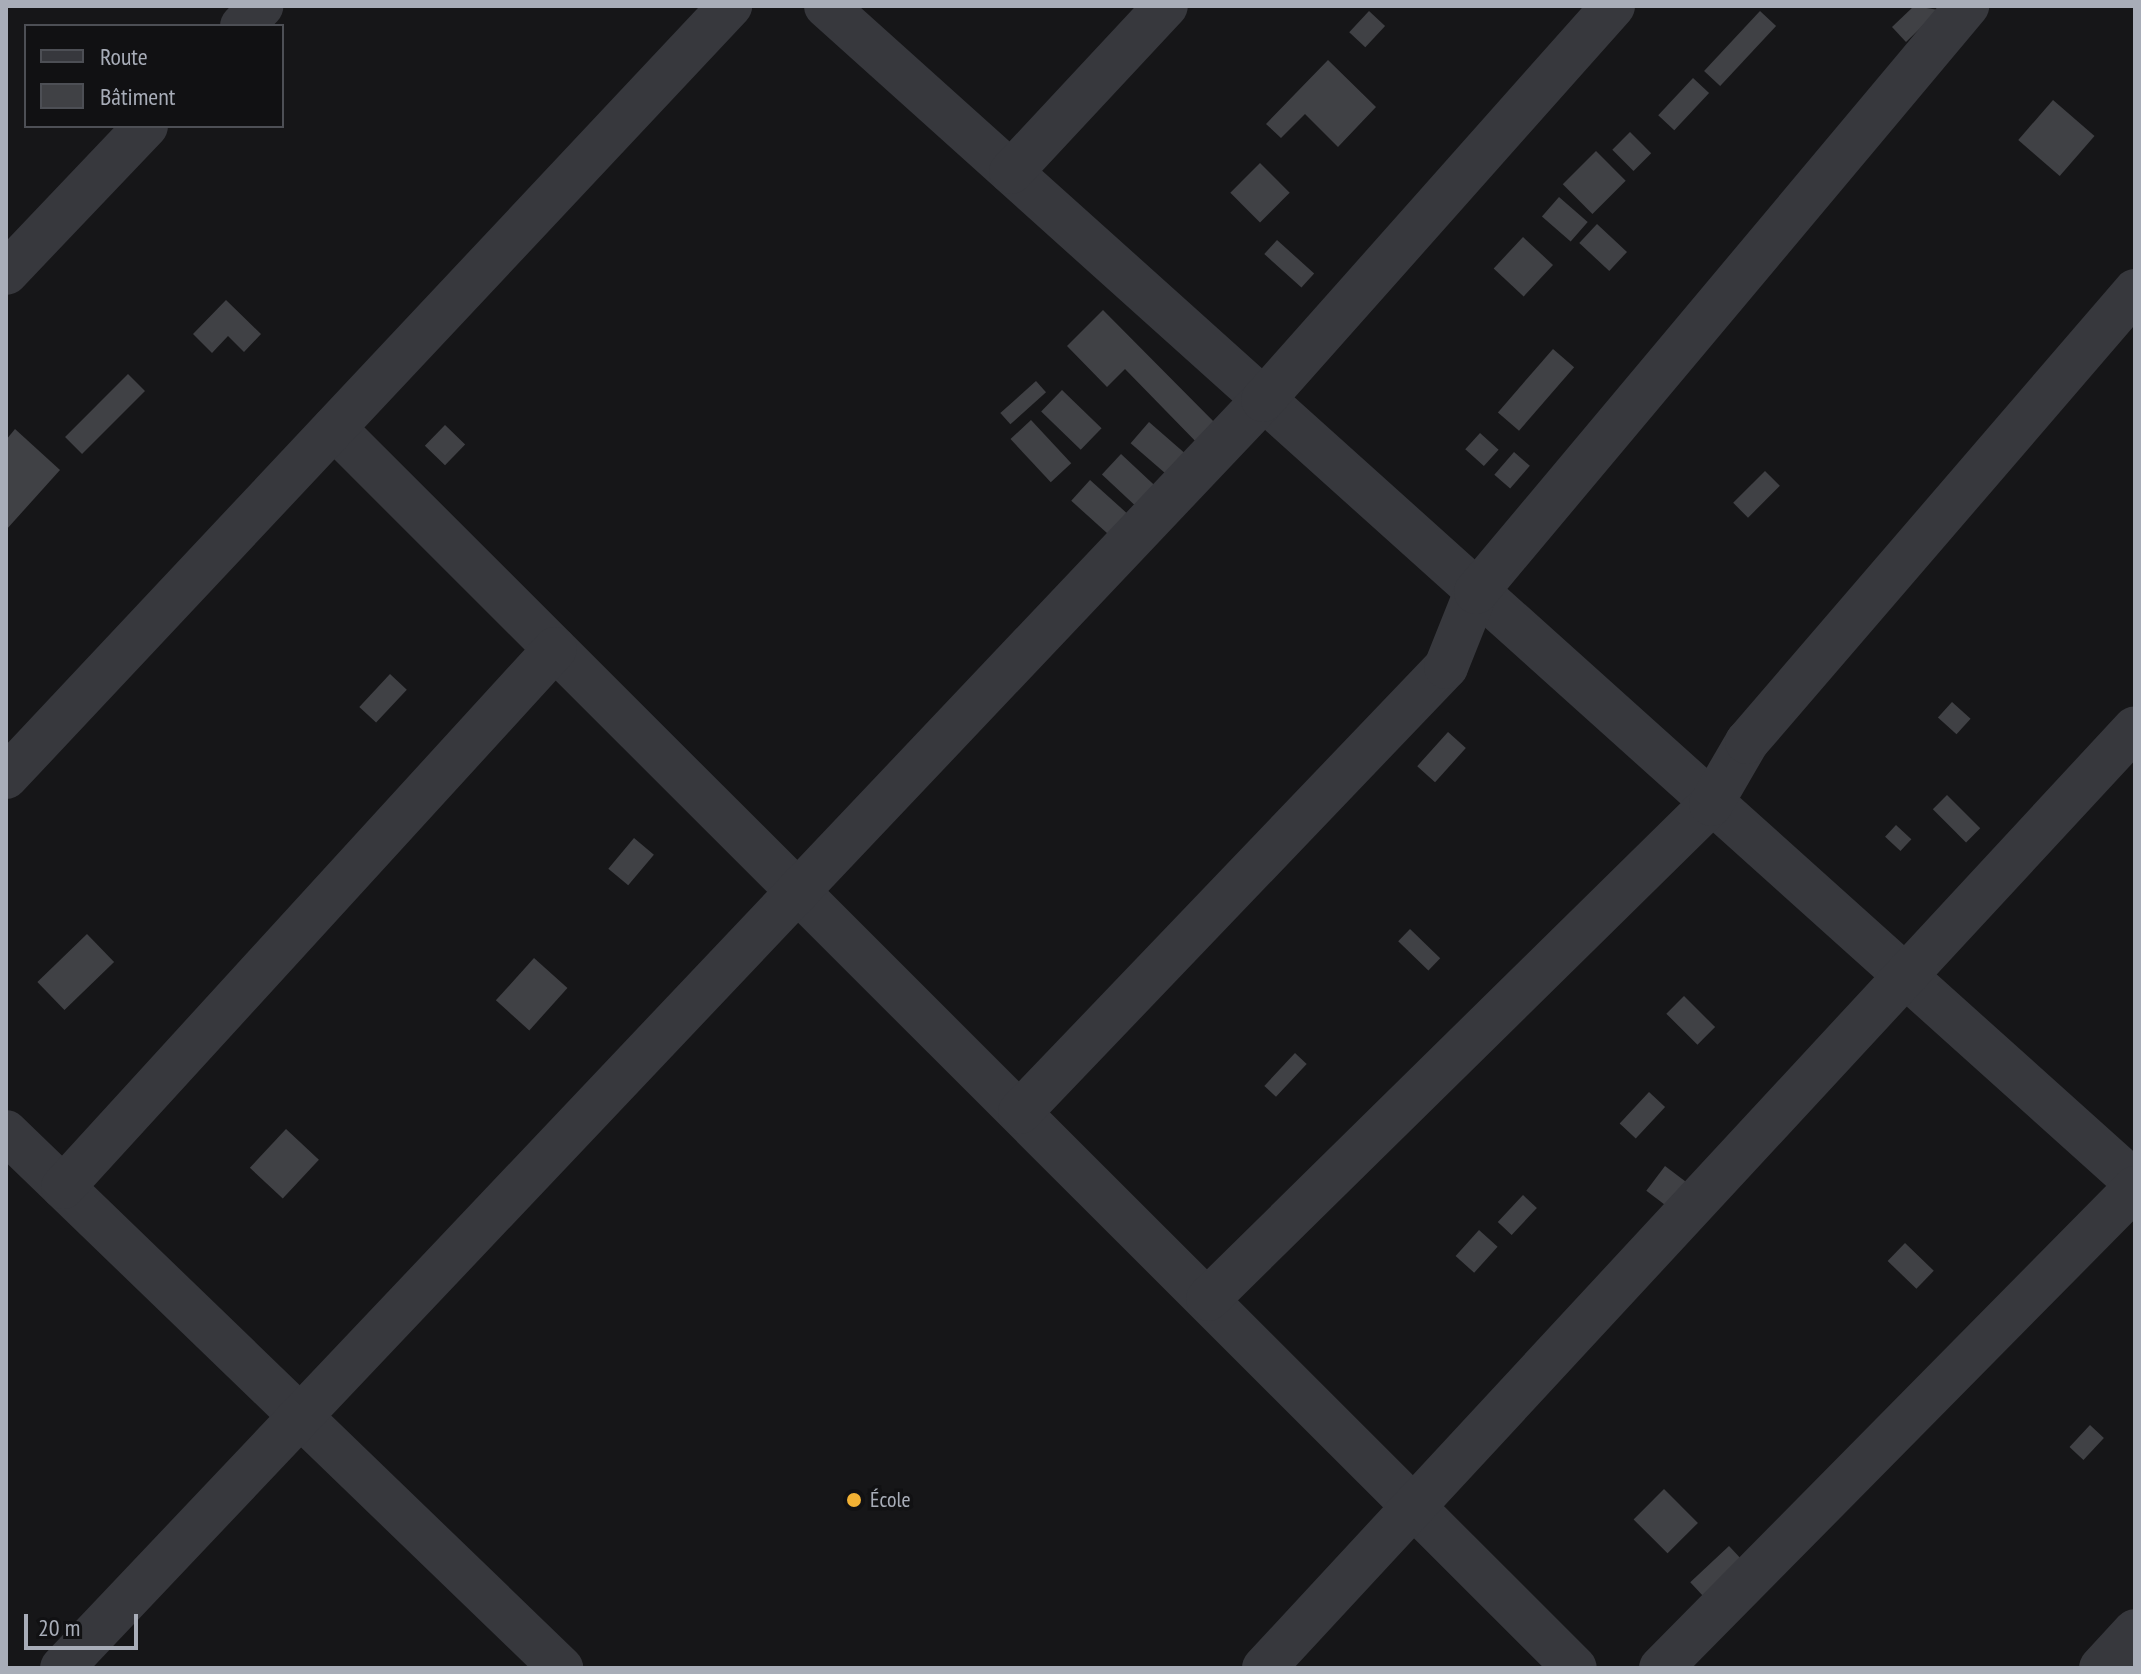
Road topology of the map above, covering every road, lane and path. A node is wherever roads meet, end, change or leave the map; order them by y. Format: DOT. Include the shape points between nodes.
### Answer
graph roads {
  1 [pos="261,6"];
  2 [pos="730,6"];
  3 [pos="826,6"];
  4 [pos="1166,6"];
  5 [pos="1613,6"];
  6 [pos="1967,6"];
  7 [pos="244,24"];
  8 [pos="144,128"];
  9 [pos="1011,172"];
  10 [pos="6,273"];
  11 [pos="2135,291"];
  12 [pos="1263,400"];
  13 [pos="334,428"];
  14 [pos="1476,592"];
  15 [pos="555,649"];
  16 [pos="2135,728"];
  17 [pos="6,777"];
  18 [pos="1711,804"];
  19 [pos="800,893"];
  20 [pos="1904,978"];
  21 [pos="1020,1112"];
  22 [pos="6,1132"];
  23 [pos="2135,1185"];
  24 [pos="63,1187"];
  25 [pos="1208,1299"];
  26 [pos="301,1417"];
  27 [pos="1414,1505"];
  28 [pos="2135,1631"];
  29 [pos="62,1668"];
  30 [pos="561,1668"];
  31 [pos="1264,1668"];
  32 [pos="1575,1668"];
  33 [pos="1661,1668"];
  34 [pos="2101,1668"];
  1 -- 7 [label="street"];
  2 -- 13 [label="street"];
  3 -- 9 [label="street"];
  4 -- 9 [label="street"];
  5 -- 12 [label="street"];
  6 -- 14 [label="street"];
  8 -- 10 [label="street"];
  9 -- 12 [label="street"];
  11 -- 18 [label="street" via="1747,742"];
  12 -- 14 [label="street"];
  12 -- 19 [label="street"];
  13 -- 15 [label="street"];
  13 -- 17 [label="street"];
  14 -- 18 [label="street"];
  14 -- 21 [label="street" via="1446,667"];
  15 -- 19 [label="street"];
  15 -- 24 [label="street"];
  16 -- 20 [label="street"];
  18 -- 20 [label="street"];
  18 -- 25 [label="street"];
  19 -- 21 [label="street"];
  19 -- 26 [label="street"];
  20 -- 23 [label="street"];
  20 -- 27 [label="street"];
  21 -- 25 [label="street"];
  22 -- 24 [label="street"];
  23 -- 33 [label="street"];
  24 -- 26 [label="street"];
  25 -- 27 [label="street"];
  26 -- 29 [label="street"];
  26 -- 30 [label="street"];
  27 -- 31 [label="street"];
  27 -- 32 [label="street"];
  28 -- 34 [label="street"];
}
